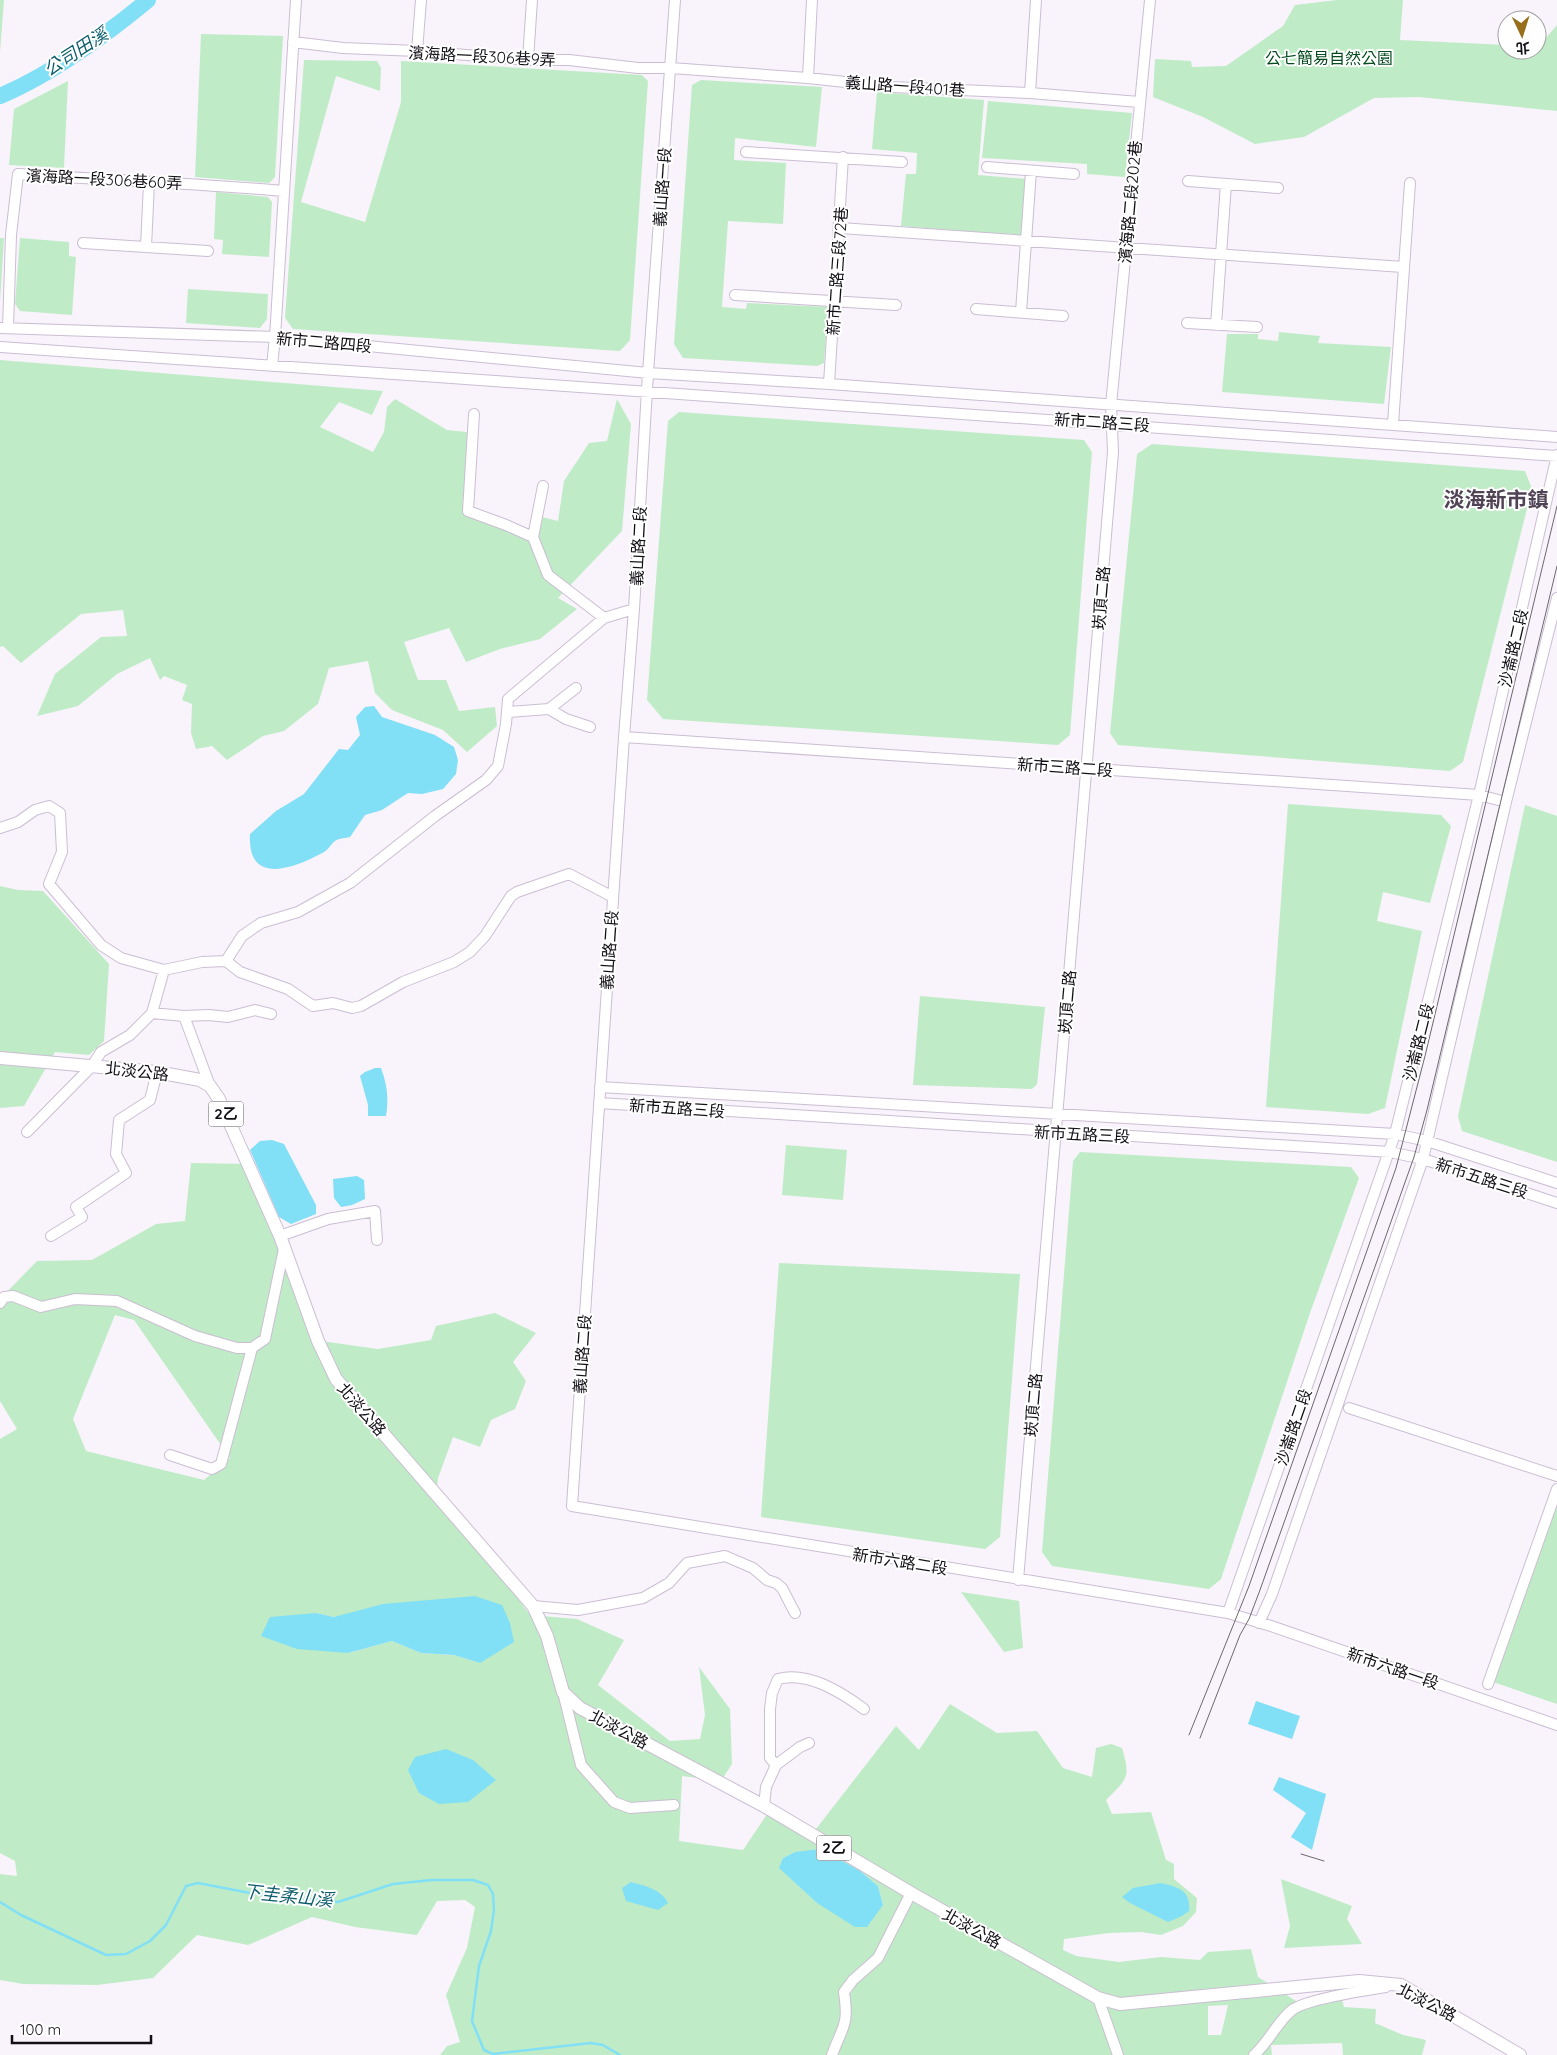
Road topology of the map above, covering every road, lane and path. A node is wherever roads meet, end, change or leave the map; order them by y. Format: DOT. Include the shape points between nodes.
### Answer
graph roads {
  1 [pos="296,0"];
  2 [pos="421,0"];
  3 [pos="532,0"];
  4 [pos="675,0"];
  5 [pos="812,0"];
  6 [pos="1036,0"];
  7 [pos="1150,0"];
  8 [pos="292,42"];
  9 [pos="417,52"];
  10 [pos="528,60"];
  11 [pos="672,68"];
  12 [pos="808,78"];
  13 [pos="1030,93"];
  14 [pos="1139,102"];
  15 [pos="746,152"];
  16 [pos="843,157"];
  17 [pos="902,162"];
  18 [pos="987,168"];
  19 [pos="1031,171"];
  20 [pos="1074,174"];
  21 [pos="1188,181"];
  22 [pos="149,183"];
  23 [pos="1410,183"];
  24 [pos="1226,184"];
  25 [pos="1278,188"];
  26 [pos="283,191"];
  27 [pos="840,228"];
  28 [pos="1026,241"];
  29 [pos="83,243"];
  30 [pos="146,247"];
  31 [pos="1126,249"];
  32 [pos="208,251"];
  33 [pos="1221,254"];
  34 [pos="1403,267"];
  35 [pos="735,295"];
  36 [pos="835,302"];
  37 [pos="896,305"];
  38 [pos="976,308"];
  39 [pos="1021,312"];
  40 [pos="1063,316"];
  41 [pos="1187,323"];
  42 [pos="1216,325"];
  43 [pos="1257,327"];
  44 [pos="4,328"];
  45 [pos="276,337"];
  46 [pos="0,347"];
  47 [pos="272,366"];
  48 [pos="648,373"];
  49 [pos="829,384"];
  50 [pos="648,393"];
  51 [pos="1111,405"];
  52 [pos="474,414"];
  53 [pos="1113,422"];
  54 [pos="1393,424"];
  55 [pos="1557,437"];
  56 [pos="1557,456"];
  57 [pos="543,486"];
  58 [pos="533,537"];
  59 [pos="1557,598"];
  60 [pos="634,609"];
  61 [pos="604,618"];
  62 [pos="576,688"];
  63 [pos="549,709"];
  64 [pos="508,712"];
  65 [pos="590,727"];
  66 [pos="624,737"];
  67 [pos="1087,769"];
  68 [pos="1479,795"];
  69 [pos="1506,802"];
  70 [pos="0,828"];
  71 [pos="613,898"];
  72 [pos="226,961"];
  73 [pos="164,970"];
  74 [pos="152,1013"];
  75 [pos="271,1014"];
  76 [pos="184,1016"];
  77 [pos="0,1058"];
  78 [pos="92,1066"];
  79 [pos="156,1072"];
  80 [pos="210,1086"];
  81 [pos="600,1087"];
  82 [pos="599,1103"];
  83 [pos="1058,1114"];
  84 [pos="27,1132"];
  85 [pos="1056,1132"];
  86 [pos="1395,1134"];
  87 [pos="1427,1141"];
  88 [pos="1390,1152"];
  89 [pos="1423,1159"];
  90 [pos="1557,1183"];
  91 [pos="1557,1203"];
  92 [pos="51,1236"];
  93 [pos="280,1236"];
  94 [pos="377,1240"];
  95 [pos="284,1249"];
  96 [pos="0,1303"];
  97 [pos="252,1348"];
  98 [pos="1348,1408"];
  99 [pos="170,1454"];
  100 [pos="1557,1476"];
  101 [pos="1557,1489"];
  102 [pos="572,1506"];
  103 [pos="1018,1580"];
  104 [pos="533,1606"];
  105 [pos="795,1613"];
  106 [pos="1228,1613"];
  107 [pos="1259,1623"];
  108 [pos="1488,1684"];
  109 [pos="563,1692"];
  110 [pos="864,1709"];
  111 [pos="1557,1724"];
  112 [pos="808,1744"];
  113 [pos="776,1765"];
  114 [pos="674,1805"];
  115 [pos="764,1806"];
  116 [pos="911,1893"];
  117 [pos="1401,1984"];
  118 [pos="1098,1998"];
  119 [pos="832,2055"];
  120 [pos="1118,2055"];
  121 [pos="1254,2055"];
  122 [pos="1520,2055"];
  1 -- 8 [label="street"];
  2 -- 9 [label="street"];
  3 -- 10 [label="street"];
  4 -- 11 [label="street, 義山路一段"];
  5 -- 12 [label="street"];
  6 -- 13 [label="street"];
  7 -- 14 [label="street, 濱海路二段202巷"];
  8 -- 9 [label="street, 濱海路一段306巷9弄"];
  8 -- 26 [label="street"];
  9 -- 10 [label="street, 濱海路一段306巷9弄"];
  10 -- 11 [label="street, 濱海路一段306巷9弄"];
  11 -- 12 [label="street, 義山路一段401巷"];
  11 -- 48 [label="street, 義山路一段"];
  12 -- 13 [label="street, 義山路一段401巷" via="892,87"];
  13 -- 14 [label="street, 義山路一段401巷"];
  14 -- 31 [label="street, 濱海路二段202巷"];
  15 -- 16 [label="street"];
  16 -- 17 [label="street"];
  16 -- 27 [label="street, 新市二路三段72巷"];
  18 -- 19 [label="street"];
  19 -- 20 [label="street"];
  19 -- 28 [label="street"];
  21 -- 24 [label="street"];
  22 -- 26 [label="street, 濱海路一段306巷60弄"];
  22 -- 30 [label="street"];
  22 -- 44 [label="street, 濱海路一段306巷60弄" via="18,174"];
  23 -- 34 [label="street"];
  24 -- 25 [label="street"];
  24 -- 33 [label="street"];
  26 -- 45 [label="street"];
  27 -- 28 [label="street"];
  27 -- 36 [label="street, 新市二路三段72巷"];
  28 -- 31 [label="street"];
  28 -- 39 [label="street"];
  29 -- 30 [label="street"];
  30 -- 32 [label="street"];
  31 -- 33 [label="street"];
  31 -- 51 [label="street, 濱海路二段202巷"];
  33 -- 34 [label="street"];
  33 -- 42 [label="street"];
  34 -- 54 [label="street"];
  35 -- 36 [label="street"];
  36 -- 37 [label="street"];
  36 -- 49 [label="street, 新市二路三段72巷"];
  38 -- 39 [label="street"];
  39 -- 40 [label="street"];
  41 -- 42 [label="street"];
  42 -- 43 [label="street"];
  44 -- 45 [label="street, 新市二路四段"];
  45 -- 47 [label="street"];
  45 -- 48 [label="street, 新市二路四段"];
  46 -- 47 [label="street, 新市二路四段"];
  47 -- 50 [label="street, 新市二路四段"];
  48 -- 49 [label="street, 新市二路三段"];
  48 -- 50 [label="street, 義山路一段"];
  49 -- 51 [label="street, 新市二路三段"];
  50 -- 53 [label="street, 新市二路三段"];
  50 -- 60 [label="street, 義山路二段"];
  51 -- 53 [label="street, 濱海路二段202巷"];
  51 -- 54 [label="street, 新市二路三段"];
  52 -- 58 [label="street" via="468,511"];
  53 -- 56 [label="street, 新市二路三段"];
  53 -- 67 [label="street, 崁頂二路"];
  54 -- 55 [label="street, 新市二路三段"];
  56 -- 68 [label="street, 沙崙路二段"];
  57 -- 58 [label="street"];
  58 -- 61 [label="street" via="548,575"];
  59 -- 69 [label="street, 沙崙路二段"];
  60 -- 61 [label="street"];
  60 -- 66 [label="street, 義山路二段"];
  61 -- 64 [label="street" via="508,698"];
  62 -- 63 [label="street"];
  63 -- 64 [label="street"];
  63 -- 65 [label="street"];
  64 -- 72 [label="street" via="498,766 486,780 350,883 298,912 261,924 242,936"];
  66 -- 67 [label="street, 新市三路二段"];
  66 -- 71 [label="street, 義山路二段"];
  67 -- 68 [label="street, 新市三路二段"];
  67 -- 83 [label="street, 崁頂二路"];
  68 -- 69 [label="street, 新市三路二段"];
  68 -- 86 [label="street, 沙崙路二段"];
  69 -- 87 [label="street, 沙崙路二段"];
  70 -- 73 [label="street" via="49,806 60,813 62,852 49,884 101,944 121,958"];
  71 -- 72 [label="street" via="570,874 517,892 470,952 352,1008 333,1003 313,1006 288,989 240,972"];
  71 -- 81 [label="street, 義山路二段"];
  72 -- 73 [label="street"];
  73 -- 74 [label="street"];
  74 -- 76 [label="street"];
  74 -- 78 [label="street" via="130,1035 100,1052"];
  75 -- 76 [label="street" via="255,1010 228,1017"];
  76 -- 80 [label="street"];
  77 -- 78 [label="main road, 北淡公路 / 2乙"];
  78 -- 79 [label="main road, 北淡公路 / 2乙"];
  78 -- 84 [label="street"];
  79 -- 80 [label="main road, 北淡公路 / 2乙" via="200,1080"];
  79 -- 92 [label="street" via="150,1100 119,1120 116,1154 126,1173 76,1207 82,1217"];
  80 -- 93 [label="main road, 北淡公路 / 2乙" via="219,1099"];
  81 -- 82 [label="street, 義山路二段"];
  81 -- 83 [label="street, 新市五路三段"];
  82 -- 85 [label="street, 新市五路三段"];
  82 -- 102 [label="street, 義山路二段"];
  83 -- 85 [label="street, 崁頂二路"];
  83 -- 86 [label="street, 新市五路三段"];
  85 -- 88 [label="street, 新市五路三段"];
  85 -- 103 [label="street, 崁頂二路"];
  86 -- 87 [label="street, 新市五路三段"];
  86 -- 88 [label="street, 沙崙路二段"];
  87 -- 89 [label="street, 沙崙路二段"];
  87 -- 90 [label="street, 新市五路三段"];
  88 -- 89 [label="street, 新市五路三段"];
  88 -- 106 [label="street, 沙崙路二段"];
  89 -- 91 [label="street, 新市五路三段"];
  89 -- 107 [label="street"];
  93 -- 94 [label="street" via="328,1219 375,1210"];
  93 -- 95 [label="main road, 北淡公路 / 2乙"];
  95 -- 97 [label="street" via="265,1339"];
  95 -- 104 [label="main road, 北淡公路 / 2乙" via="318,1342 336,1380"];
  96 -- 97 [label="street" via="4,1297 13,1296 40,1307 75,1299 117,1301 195,1336 237,1348"];
  97 -- 99 [label="street" via="221,1464 212,1469"];
  98 -- 100 [label="street"];
  101 -- 108 [label="street"];
  102 -- 103 [label="street, 新市六路二段"];
  103 -- 106 [label="street, 新市六路二段"];
  104 -- 105 [label="street" via="578,1610 643,1598 669,1583 686,1563 725,1556 776,1583"];
  104 -- 109 [label="main road, 北淡公路 / 2乙"];
  106 -- 107 [label="street, 新市六路一段"];
  107 -- 111 [label="street, 新市六路一段"];
  109 -- 114 [label="street" via="581,1765 614,1802 630,1808"];
  109 -- 115 [label="main road, 北淡公路 / 2乙" via="580,1708"];
  110 -- 113 [label="street" via="847,1696 813,1681 787,1677 778,1680 770,1708 770,1758"];
  112 -- 113 [label="street"];
  113 -- 115 [label="street" via="766,1787"];
  115 -- 116 [label="main road, 北淡公路 / 2乙"];
  116 -- 118 [label="main road, 北淡公路 / 2乙"];
  116 -- 119 [label="street" via="878,1958 844,1992 847,2014 844,2030"];
  117 -- 118 [label="main road, 北淡公路 / 2乙" via="1359,1981 1120,2004"];
  117 -- 121 [label="street" via="1292,2009"];
  117 -- 122 [label="main road, 北淡公路 / 2乙"];
  118 -- 120 [label="street"];
}
